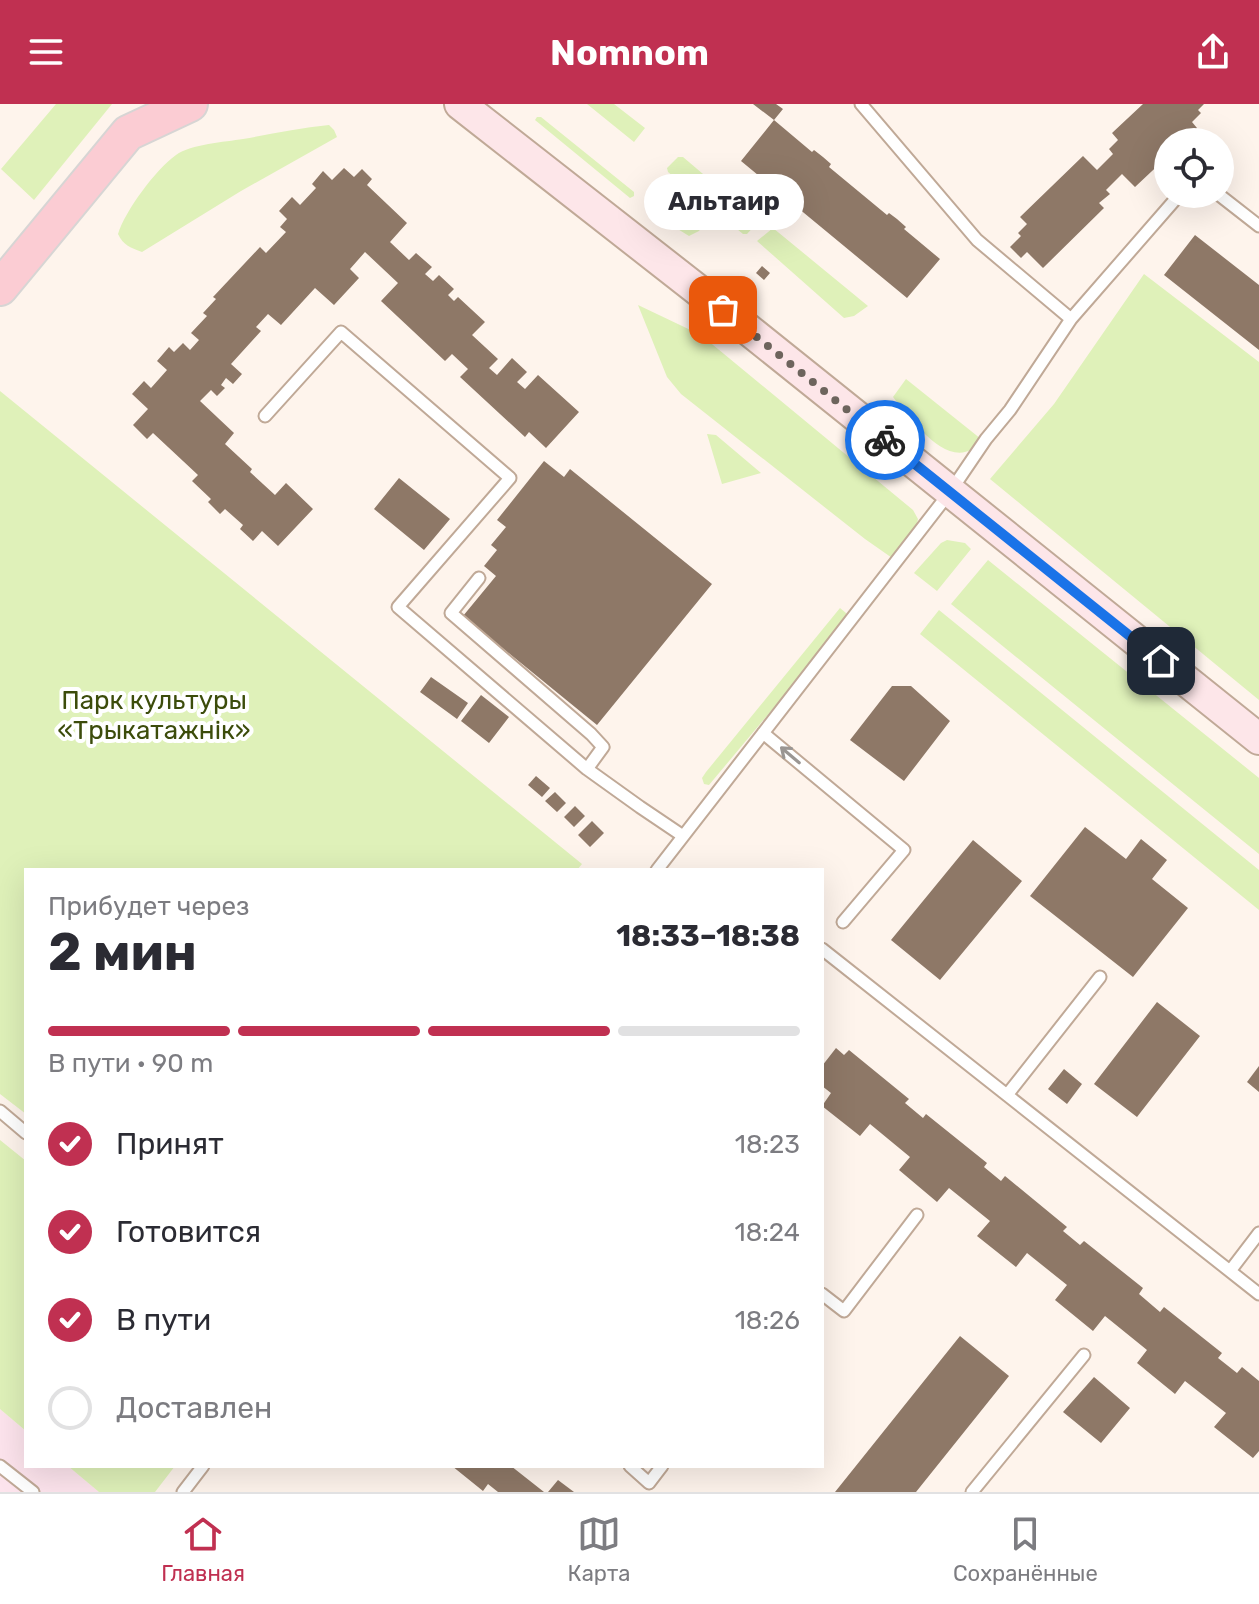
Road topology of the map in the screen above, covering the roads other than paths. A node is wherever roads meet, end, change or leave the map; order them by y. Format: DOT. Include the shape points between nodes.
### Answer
graph roads {
  1 [pos="190,104"];
  2 [pos="460,104"];
  3 [pos="861,104"];
  4 [pos="132,119"];
  5 [pos="1234,206"];
  6 [pos="1168,208"];
  7 [pos="1259,226"];
  8 [pos="0,288"];
  9 [pos="1071,319"];
  10 [pos="265,416"];
  11 [pos="950,492"];
  12 [pos="479,578"];
  13 [pos="763,733"];
  14 [pos="1259,739"];
  15 [pos="587,769"];
  16 [pos="683,836"];
  17 [pos="659,868"];
  18 [pos="843,922"];
  19 [pos="824,951"];
  20 [pos="1100,977"];
  21 [pos="1007,1095"];
  22 [pos="0,1111"];
  23 [pos="24,1131"];
  24 [pos="917,1215"];
  25 [pos="1259,1233"];
  26 [pos="1230,1271"];
  27 [pos="1259,1294"];
  28 [pos="824,1296"];
  29 [pos="1084,1355"];
  30 [pos="0,1466"];
  31 [pos="201,1468"];
  32 [pos="632,1468"];
  33 [pos="660,1468"];
  34 [pos="33,1492"];
  35 [pos="183,1492"];
  36 [pos="972,1492"];
  1 -- 4 [label="main road"];
  2 -- 11 [label="main road"];
  3 -- 9 [label="lane" via="977,240"];
  4 -- 8 [label="main road"];
  5 -- 7 [label="lane"];
  6 -- 9 [label="lane"];
  9 -- 11 [label="lane"];
  10 -- 15 [label="lane" via="341,332 510,478 398,607"];
  11 -- 13 [label="lane"];
  11 -- 14 [label="main road"];
  12 -- 15 [label="lane" via="451,613 603,747"];
  13 -- 16 [label="lane"];
  18 -- 13 [label="lane, one-way" via="904,850"];
  15 -- 16 [label="lane"];
  16 -- 17 [label="lane"];
  19 -- 21 [label="lane"];
  20 -- 21 [label="lane"];
  21 -- 26 [label="lane"];
  22 -- 23 [label="lane"];
  24 -- 28 [label="lane" via="844,1311"];
  25 -- 26 [label="lane"];
  26 -- 27 [label="lane"];
  29 -- 36 [label="lane"];
  30 -- 34 [label="lane"];
  31 -- 35 [label="lane"];
  32 -- 33 [label="lane" via="649,1483"];
}
